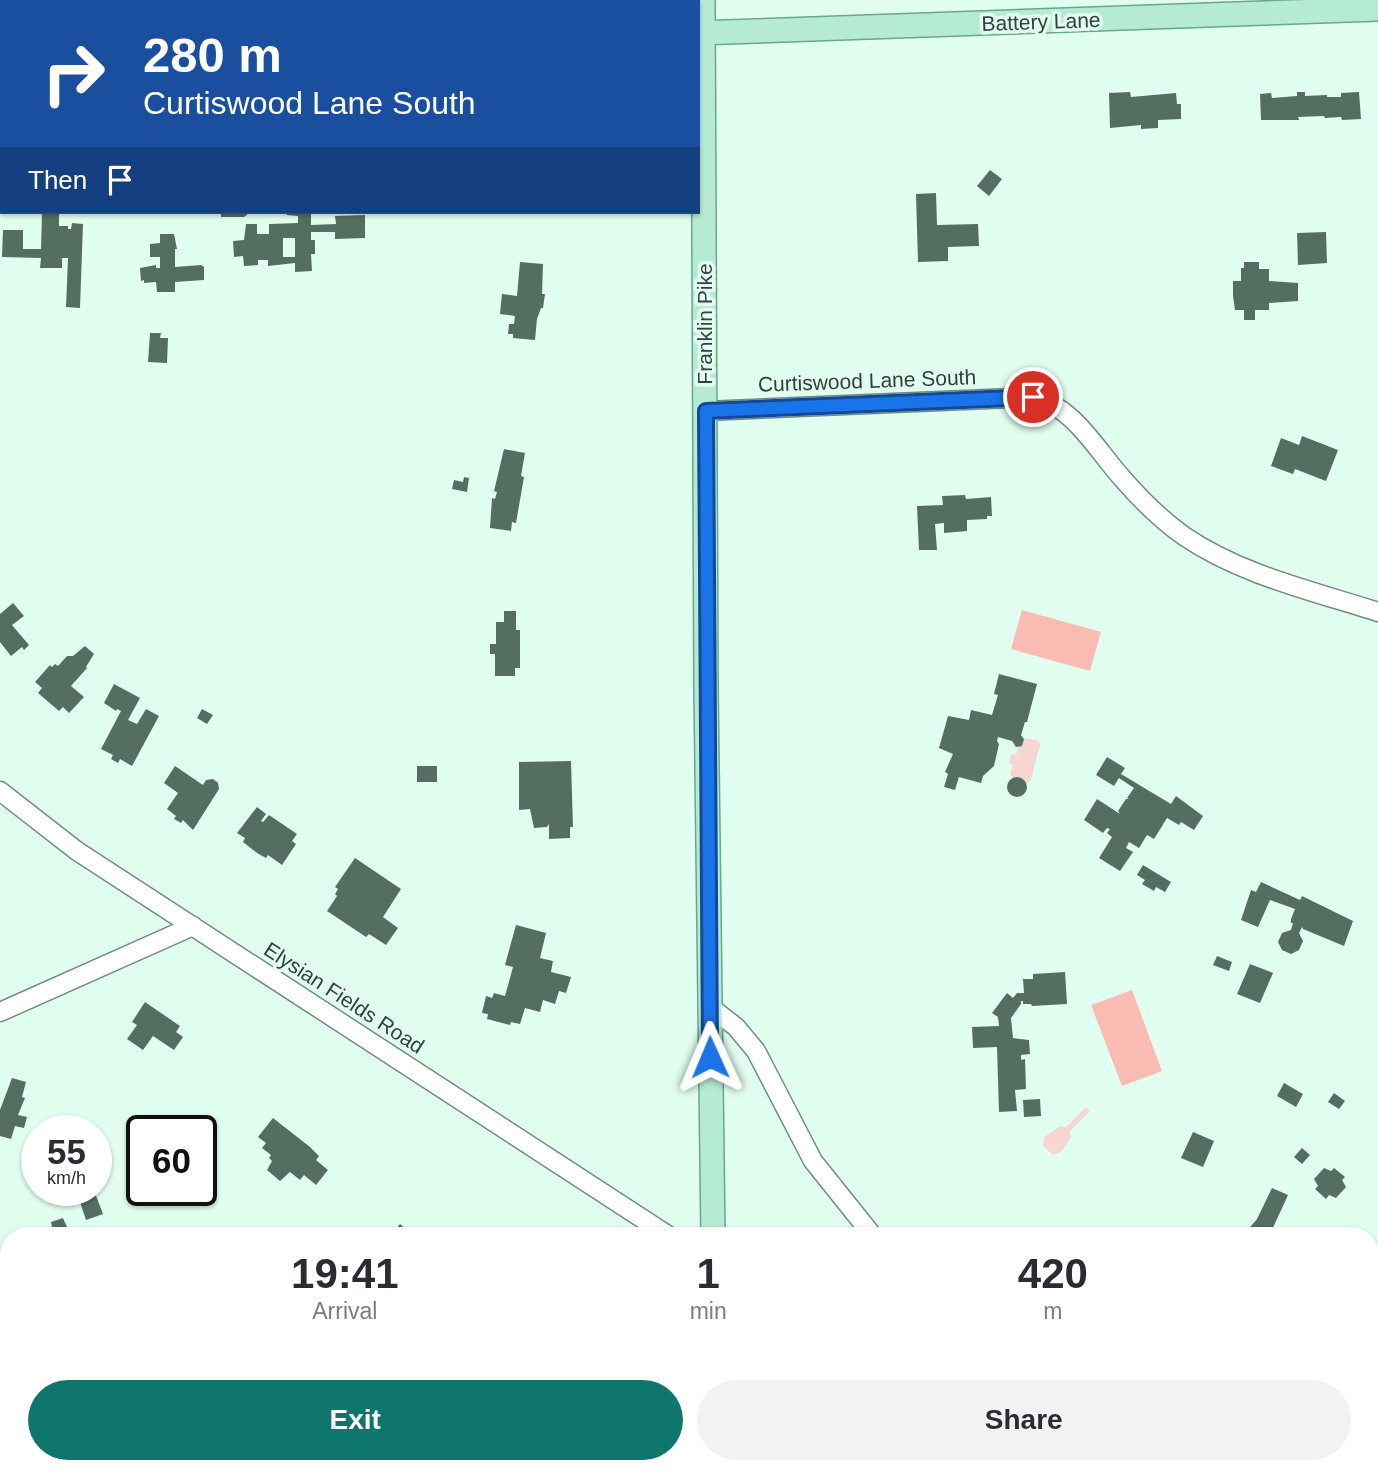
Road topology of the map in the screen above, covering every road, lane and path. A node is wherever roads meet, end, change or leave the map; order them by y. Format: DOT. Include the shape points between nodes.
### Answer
graph roads {
  1 [pos="703,0"];
  2 [pos="1378,9"];
  3 [pos="701,33"];
  4 [pos="706,411"];
  5 [pos="1378,612"];
  6 [pos="0,791"];
  7 [pos="192,926"];
  8 [pos="709,1006"];
  9 [pos="0,1012"];
  10 [pos="655,1227"];
  11 [pos="713,1227"];
  12 [pos="866,1227"];
  1 -- 3 [label="main road, Franklin Pike"];
  2 -- 3 [label="main road, Battery Lane"];
  3 -- 4 [label="main road, Franklin Pike"];
  4 -- 5 [label="street, Curtiswood Lane South" via="1046,400 1082,430 1154,513 1185,537 1259,573"];
  4 -- 8 [label="main road, Franklin Pike"];
  6 -- 7 [label="street, Elysian Fields Road" via="77,851"];
  7 -- 9 [label="street"];
  7 -- 10 [label="street, Elysian Fields Road"];
  8 -- 11 [label="main road, Franklin Pike"];
  8 -- 12 [label="street" via="736,1027 756,1051 813,1161"];
}
